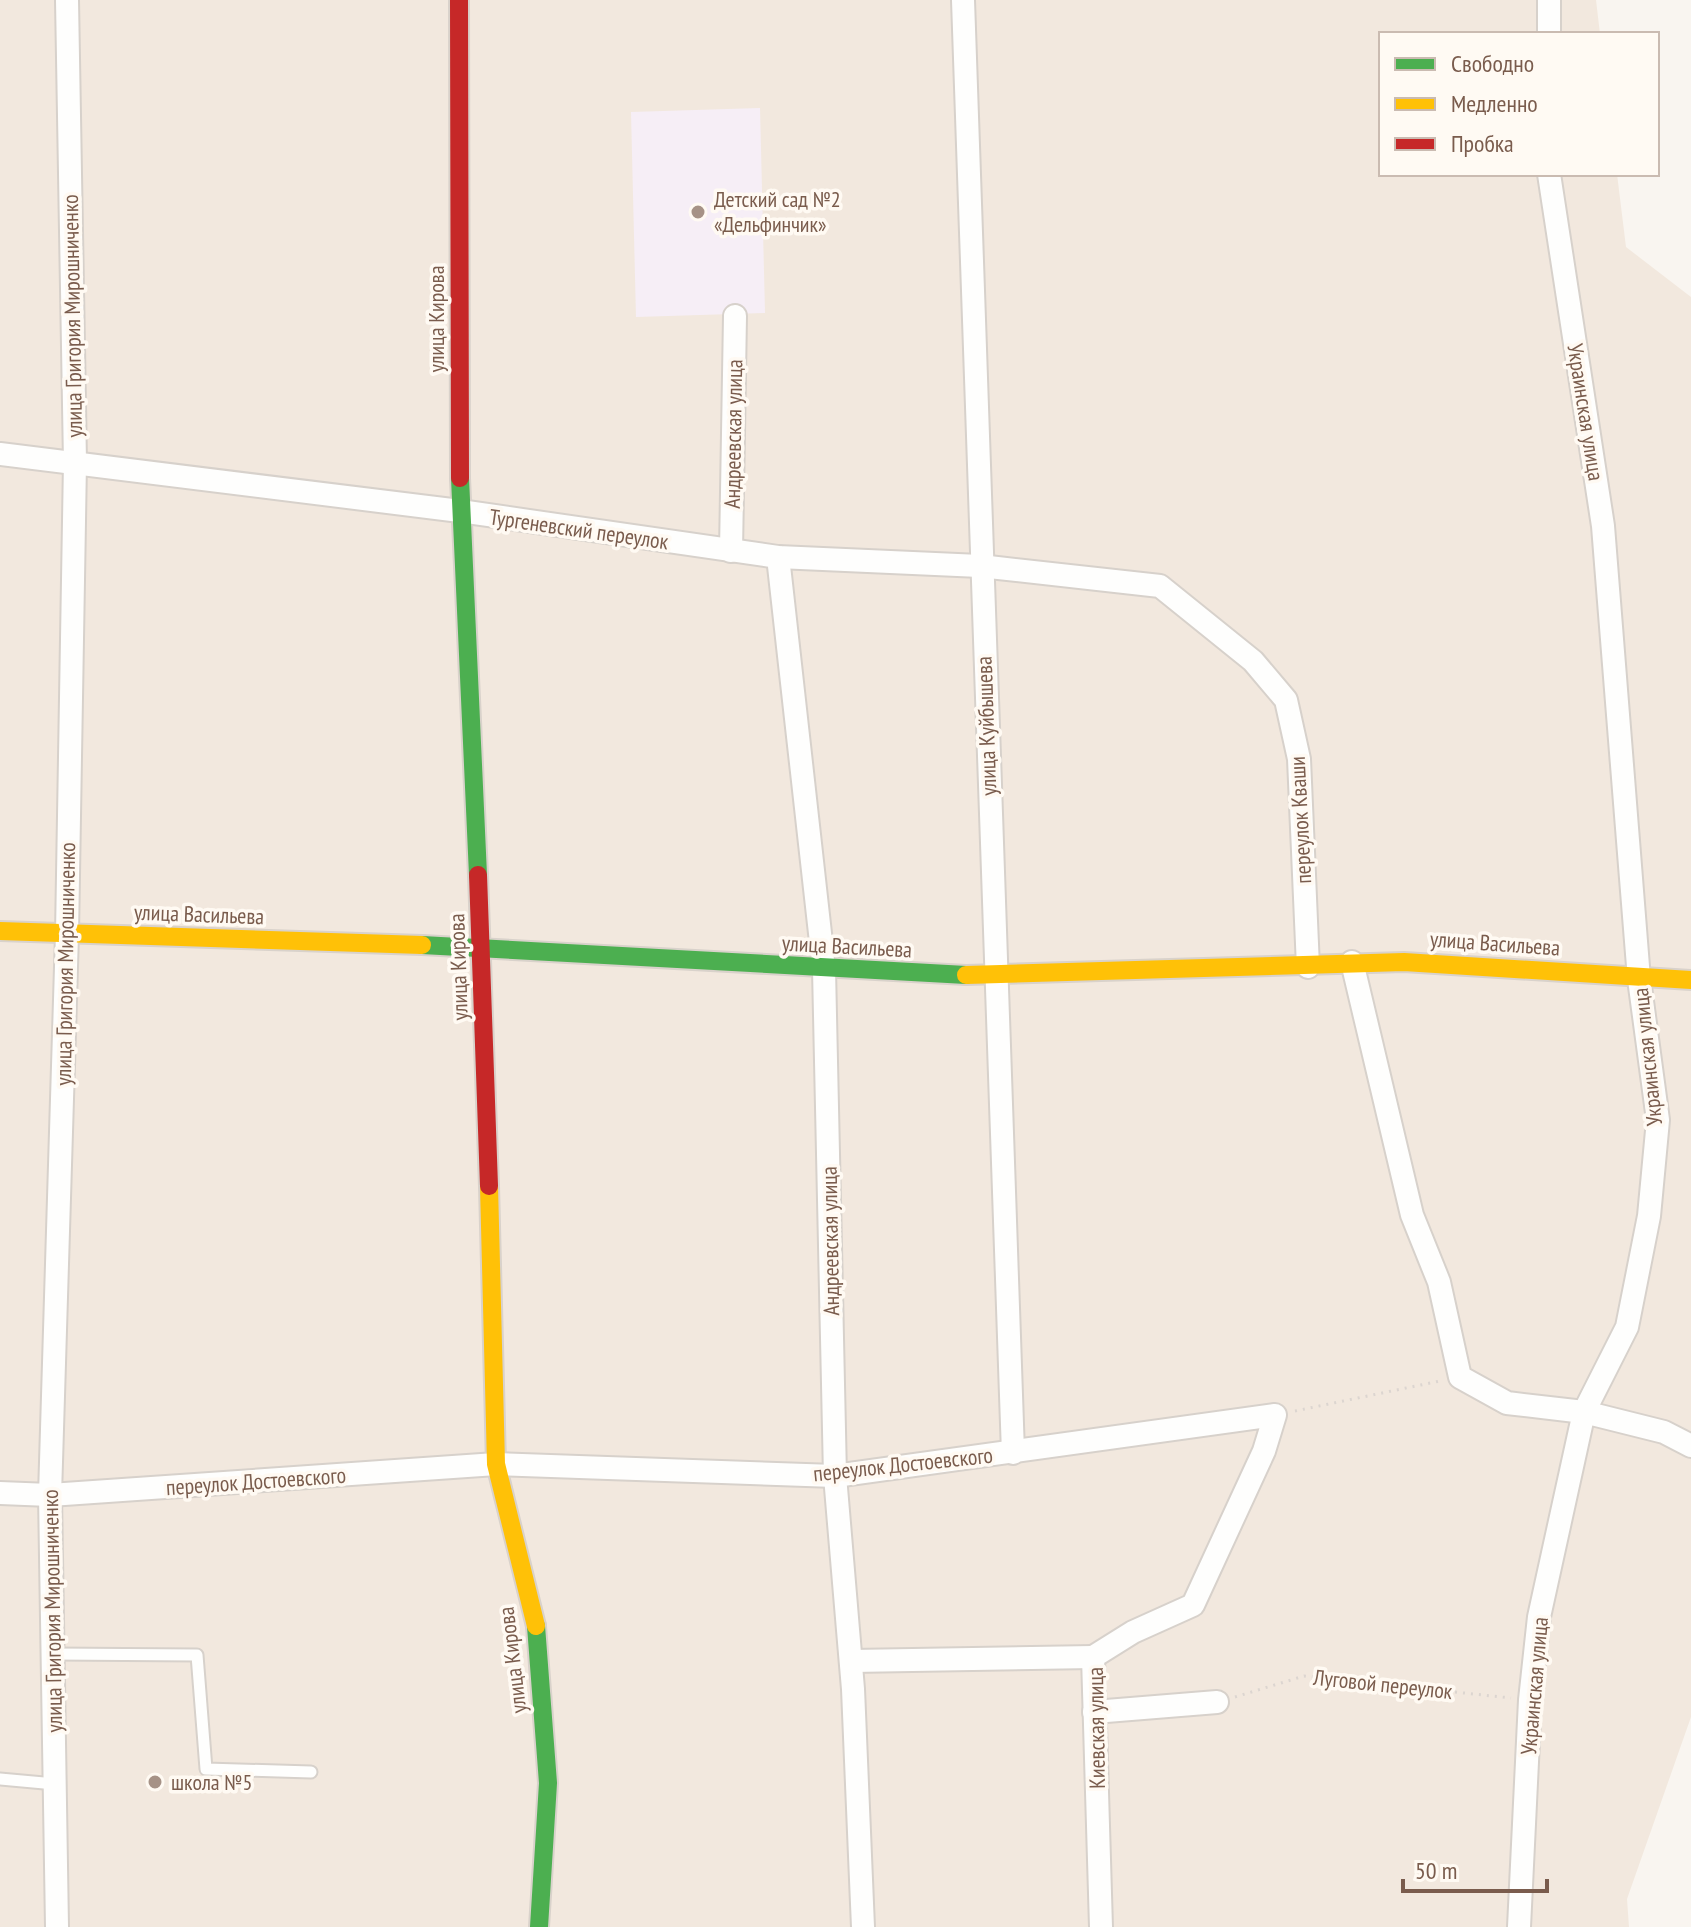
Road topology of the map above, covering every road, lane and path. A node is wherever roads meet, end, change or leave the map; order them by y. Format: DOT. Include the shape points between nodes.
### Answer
graph roads {
  1 [pos="67,0"];
  2 [pos="459,0"];
  3 [pos="963,0"];
  4 [pos="1549,0"];
  5 [pos="1549,32"];
  6 [pos="1549,176"];
  7 [pos="735,316"];
  8 [pos="0,454"];
  9 [pos="75,462"];
  10 [pos="460,511"];
  11 [pos="731,551"];
  12 [pos="778,557"];
  13 [pos="980,566"];
  14 [pos="1160,586"];
  15 [pos="0,931"];
  16 [pos="67,934"];
  17 [pos="481,948"];
  18 [pos="1352,962"];
  19 [pos="1308,967"];
  20 [pos="824,969"];
  21 [pos="996,977"];
  22 [pos="1639,979"];
  23 [pos="1691,980"];
  24 [pos="1460,1377"];
  25 [pos="1584,1412"];
  26 [pos="1275,1415"];
  27 [pos="1691,1446"];
  28 [pos="1013,1453"];
  29 [pos="496,1464"];
  30 [pos="835,1476"];
  31 [pos="0,1493"];
  32 [pos="50,1495"];
  33 [pos="53,1654"];
  34 [pos="1093,1657"];
  35 [pos="852,1661"];
  36 [pos="1530,1700"];
  37 [pos="1217,1702"];
  38 [pos="1094,1712"];
  39 [pos="311,1772"];
  40 [pos="0,1779"];
  41 [pos="55,1784"];
  42 [pos="57,1927"];
  43 [pos="539,1927"];
  44 [pos="863,1927"];
  45 [pos="1101,1927"];
  46 [pos="1519,1927"];
  1 -- 9 [label="street, улица Григория Мирошниченко"];
  2 -- 10 [label="street, улица Кирова"];
  3 -- 13 [label="street, улица Куйбышева"];
  4 -- 5 [label="street"];
  6 -- 22 [label="street, Украинская улица" via="1603,526"];
  7 -- 11 [label="street, Андреевская улица"];
  8 -- 9 [label="street, Тургеневский переулок"];
  9 -- 10 [label="street, Тургеневский переулок"];
  9 -- 16 [label="street, улица Григория Мирошниченко"];
  10 -- 11 [label="street, Тургеневский переулок"];
  10 -- 17 [label="street, улица Кирова"];
  11 -- 12 [label="street, Тургеневский переулок"];
  12 -- 13 [label="street, Тургеневский переулок"];
  12 -- 20 [label="street, Андреевская улица"];
  13 -- 14 [label="street, Тургеневский переулок"];
  13 -- 21 [label="street, улица Куйбышева"];
  14 -- 19 [label="street, переулок Кваши" via="1253,661 1286,700 1299,759"];
  15 -- 16 [label="street, улица Васильева"];
  16 -- 17 [label="street, улица Васильева"];
  16 -- 32 [label="street, улица Григория Мирошниченко"];
  17 -- 20 [label="street, улица Васильева"];
  17 -- 29 [label="street, улица Кирова"];
  18 -- 19 [label="street, улица Васильева"];
  18 -- 22 [label="street, улица Васильева" via="1439,962"];
  18 -- 24 [label="street" via="1412,1215 1439,1282"];
  19 -- 21 [label="street, улица Васильева"];
  20 -- 21 [label="street, улица Васильева"];
  20 -- 30 [label="street, Андреевская улица"];
  21 -- 28 [label="street, улица Куйбышева"];
  22 -- 23 [label="street, улица Васильева"];
  22 -- 25 [label="street, Украинская улица" via="1658,1120 1649,1216 1627,1327"];
  24 -- 25 [label="street" via="1507,1403"];
  24 -- 26 [label="path"];
  25 -- 27 [label="street" via="1664,1432"];
  25 -- 36 [label="street, Украинская улица" via="1539,1617"];
  26 -- 28 [label="street, переулок Достоевского"];
  26 -- 34 [label="street, Киевская улица" via="1264,1451 1193,1605"];
  28 -- 30 [label="street, переулок Достоевского"];
  29 -- 30 [label="street, переулок Достоевского"];
  29 -- 32 [label="street, переулок Достоевского"];
  29 -- 43 [label="street, улица Кирова" via="537,1632 548,1783"];
  30 -- 35 [label="street, Андреевская улица"];
  31 -- 32 [label="street, переулок Достоевского"];
  32 -- 33 [label="street, улица Григория Мирошниченко"];
  33 -- 39 [label="lane" via="197,1655 206,1769"];
  33 -- 41 [label="street, улица Григория Мирошниченко"];
  34 -- 35 [label="street"];
  34 -- 38 [label="street, Киевская улица"];
  35 -- 44 [label="street, Андреевская улица"];
  36 -- 37 [label="path, Луговой переулок" via="1304,1676"];
  36 -- 46 [label="street, Украинская улица"];
  37 -- 38 [label="street"];
  38 -- 45 [label="street, Киевская улица"];
  40 -- 41 [label="lane"];
  41 -- 42 [label="street, улица Григория Мирошниченко"];
}
